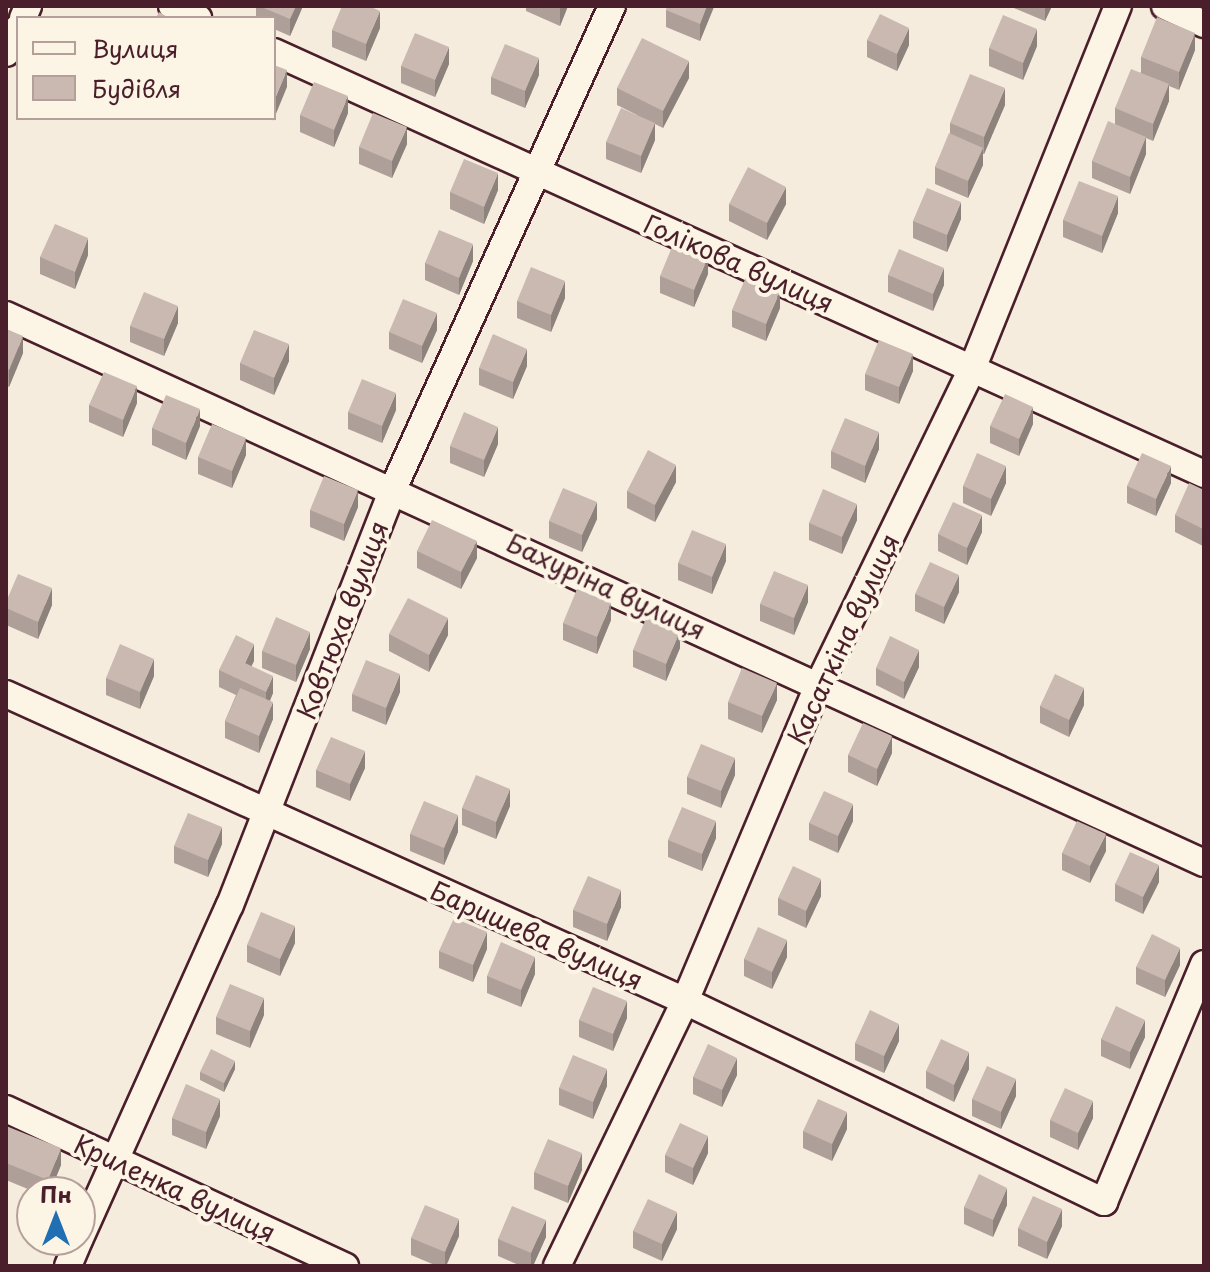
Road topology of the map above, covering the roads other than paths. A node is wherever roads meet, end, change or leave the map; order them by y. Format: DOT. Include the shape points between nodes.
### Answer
graph roads {
  1 [pos="172,6"];
  2 [pos="612,6"];
  3 [pos="1118,6"];
  4 [pos="1165,6"];
  5 [pos="194,16"];
  6 [pos="1204,24"];
  7 [pos="16,32"];
  8 [pos="6,53"];
  9 [pos="276,53"];
  10 [pos="540,173"];
  11 [pos="6,315"];
  12 [pos="972,369"];
  13 [pos="1204,474"];
  14 [pos="393,489"];
  15 [pos="819,684"];
  16 [pos="6,694"];
  17 [pos="268,815"];
  18 [pos="1204,863"];
  19 [pos="1204,964"];
  20 [pos="685,1001"];
  21 [pos="6,1109"];
  22 [pos="113,1161"];
  23 [pos="96,1201"];
  24 [pos="345,1266"];
  25 [pos="557,1266"];
  1 -- 5 [label="street"];
  2 -- 10 [label="street, Ковтюха вулиця"];
  3 -- 12 [label="street, Касаткіна вулиця"];
  4 -- 6 [label="street"];
  7 -- 8 [label="street"];
  9 -- 10 [label="street, Голікова вулиця"];
  10 -- 12 [label="street, Голікова вулиця"];
  10 -- 14 [label="street, Ковтюха вулиця"];
  11 -- 14 [label="street, Бахуріна вулиця"];
  12 -- 13 [label="street, Голікова вулиця"];
  12 -- 15 [label="street, Касаткіна вулиця"];
  14 -- 15 [label="street, Бахуріна вулиця"];
  14 -- 17 [label="street, Ковтюха вулиця"];
  15 -- 18 [label="street, Бахуріна вулиця"];
  15 -- 20 [label="street, Касаткіна вулиця"];
  16 -- 17 [label="street, Баришева вулиця"];
  17 -- 20 [label="street, Баришева вулиця"];
  17 -- 22 [label="street, Ковтюха вулиця"];
  19 -- 20 [label="street, Баришева вулиця" via="1104,1202 1063,1187"];
  20 -- 25 [label="street, Касаткіна вулиця"];
  21 -- 22 [label="street, Криленка вулиця"];
  22 -- 23 [label="street, Ковтюха вулиця"];
  22 -- 24 [label="street, Криленка вулиця"];
}
